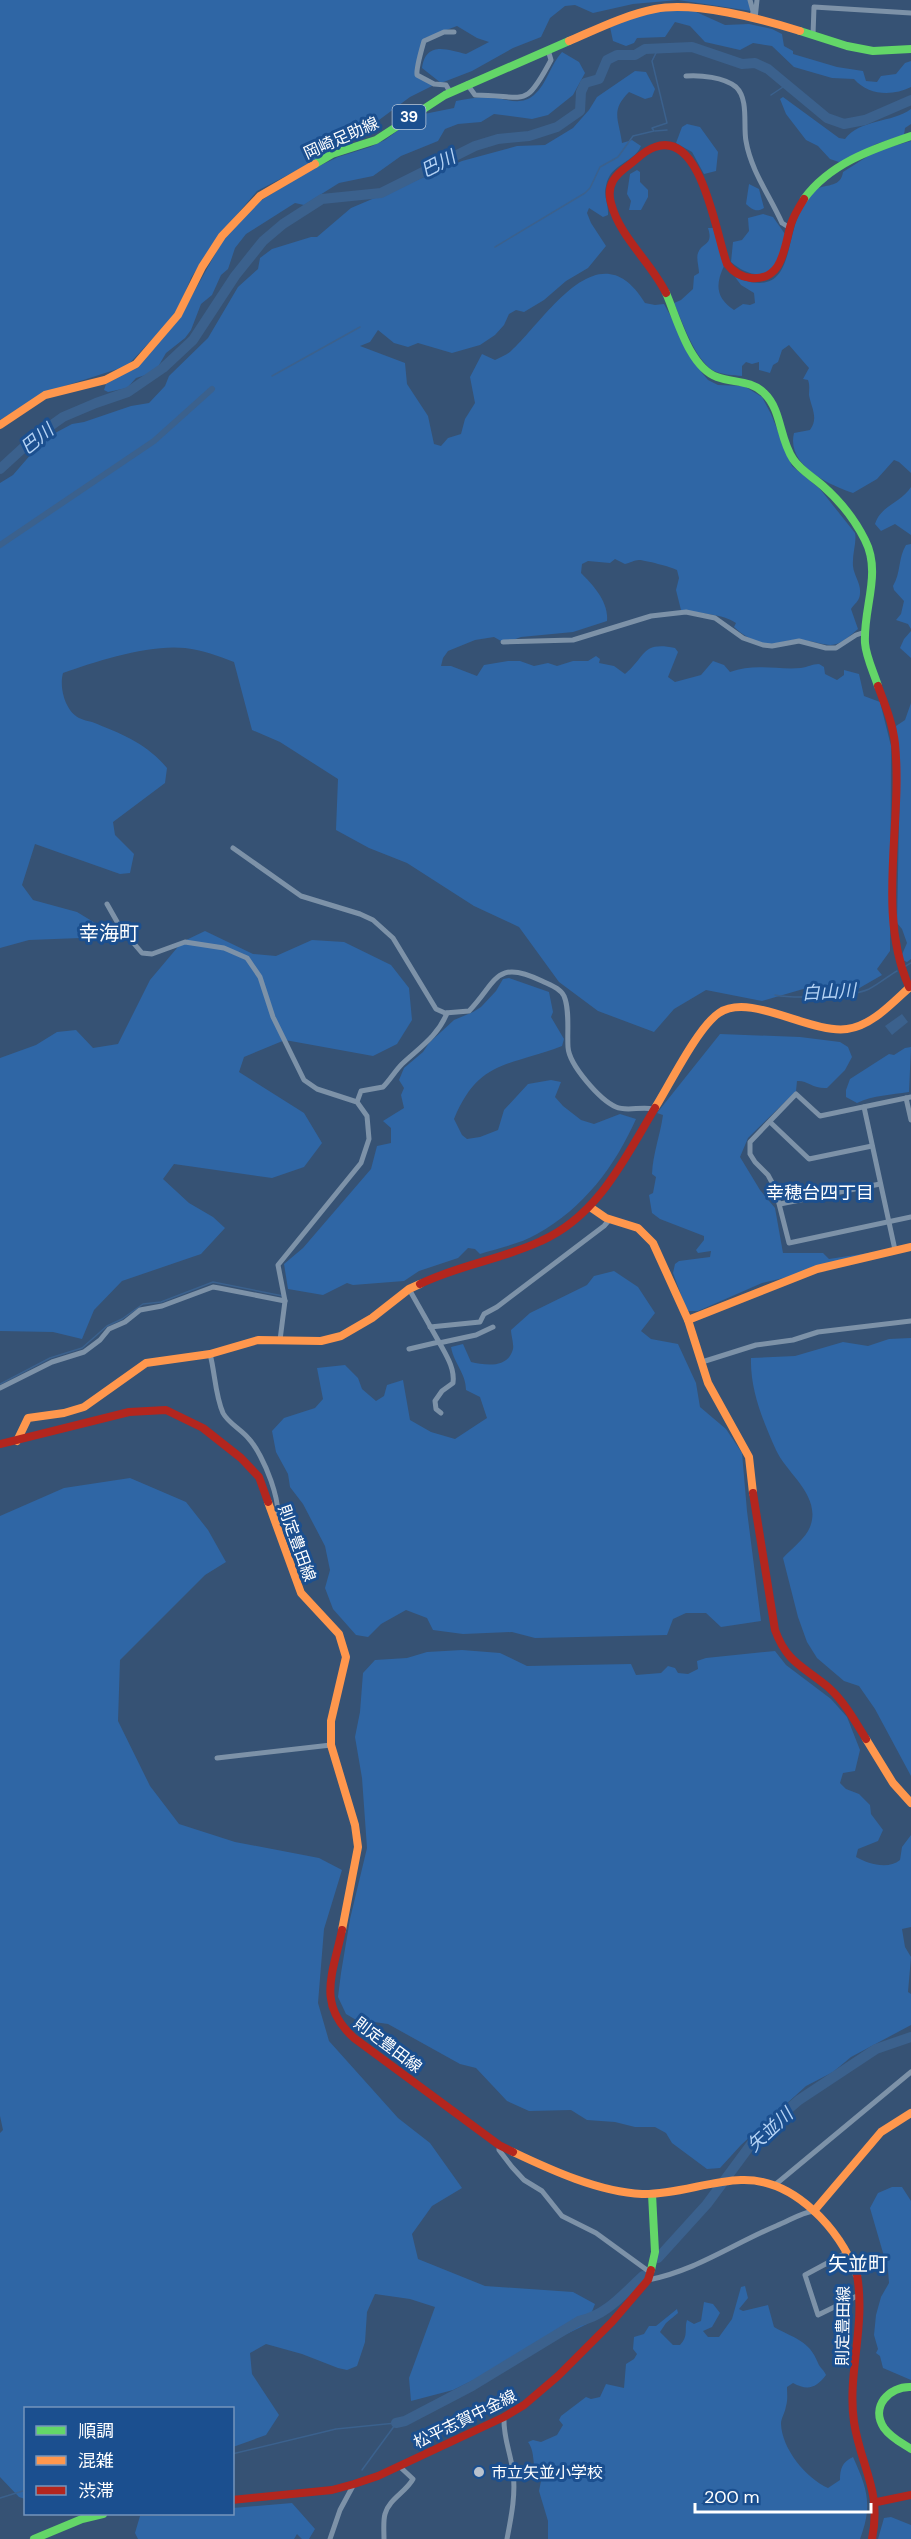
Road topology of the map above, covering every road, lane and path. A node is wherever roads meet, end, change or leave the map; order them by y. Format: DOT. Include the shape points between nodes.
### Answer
graph roads {
  1 [pos="750,0"];
  2 [pos="757,0"];
  3 [pos="911,13"];
  4 [pos="754,18"];
  5 [pos="454,32"];
  6 [pos="813,35"];
  7 [pos="911,49"];
  8 [pos="548,50"];
  9 [pos="686,76"];
  10 [pos="467,84"];
  11 [pos="450,92"];
  12 [pos="911,136"];
  13 [pos="790,228"];
  14 [pos="0,425"];
  15 [pos="865,632"];
  16 [pos="503,642"];
  17 [pos="233,848"];
  18 [pos="107,904"];
  19 [pos="910,987"];
  20 [pos="447,1013"];
  21 [pos="908,1097"];
  22 [pos="357,1102"];
  23 [pos="864,1107"];
  24 [pos="653,1109"];
  25 [pos="911,1120"];
  26 [pos="770,1122"];
  27 [pos="872,1146"];
  28 [pos="880,1184"];
  29 [pos="780,1204"];
  30 [pos="590,1207"];
  31 [pos="911,1217"];
  32 [pos="610,1219"];
  33 [pos="889,1222"];
  34 [pos="911,1247"];
  35 [pos="896,1250"];
  36 [pos="409,1289"];
  37 [pos="285,1301"];
  38 [pos="688,1320"];
  39 [pos="911,1321"];
  40 [pos="430,1327"];
  41 [pos="493,1328"];
  42 [pos="280,1340"];
  43 [pos="439,1343"];
  44 [pos="409,1349"];
  45 [pos="210,1354"];
  46 [pos="702,1362"];
  47 [pos="0,1388"];
  48 [pos="441,1413"];
  49 [pos="17,1441"];
  50 [pos="0,1444"];
  51 [pos="275,1524"];
  52 [pos="331,1745"];
  53 [pos="217,1758"];
  54 [pos="911,1803"];
  55 [pos="911,2072"];
  56 [pos="911,2113"];
  57 [pos="499,2145"];
  58 [pos="776,2184"];
  59 [pos="652,2194"];
  60 [pos="814,2211"];
  61 [pos="846,2253"];
  62 [pos="650,2277"];
  63 [pos="860,2295"];
  64 [pos="911,2387"];
  65 [pos="504,2417"];
  66 [pos="911,2449"];
  67 [pos="399,2466"];
  68 [pos="354,2484"];
  69 [pos="911,2495"];
  70 [pos="234,2500"];
  71 [pos="877,2502"];
  72 [pos="99,2515"];
  73 [pos="34,2539"];
  74 [pos="330,2539"];
  75 [pos="384,2539"];
  76 [pos="507,2539"];
  77 [pos="872,2539"];
  1 -- 4 [label="street"];
  2 -- 4 [label="street"];
  3 -- 6 [label="street" via="814,7"];
  4 -- 6 [label="main road, 岡崎足助線 / 39"];
  4 -- 8 [label="main road, 岡崎足助線 / 39" via="705,9 658,8 626,16"];
  5 -- 11 [label="street" via="424,41 416,71 431,82 446,85"];
  6 -- 7 [label="main road, 岡崎足助線 / 39" via="873,51"];
  8 -- 10 [label="main road, 岡崎足助線 / 39"];
  8 -- 10 [label="street" via="550,60 531,94 514,98 475,95"];
  9 -- 13 [label="street" via="713,78 738,90 752,164 782,223"];
  10 -- 11 [label="main road, 岡崎足助線 / 39"];
  11 -- 14 [label="main road, 岡崎足助線 / 39" via="376,140 332,154 260,196 222,236 178,315 136,364 105,380 45,395"];
  12 -- 13 [label="main road" via="880,146 828,174 808,193"];
  13 -- 15 [label="main road" via="781,263 767,276 751,279 727,266 702,181 679,149 669,145 651,149 618,173 610,189 611,203 630,242 659,279 703,368 716,377 748,382 767,395 792,457 835,498 866,542 872,579"];
  15 -- 16 [label="street" via="836,648 799,641 772,646 743,638 715,618 686,612 651,616 573,640"];
  15 -- 19 [label="main road" via="867,656 895,746 893,899 897,962"];
  17 -- 20 [label="street" via="301,896 360,914 386,929 436,1009"];
  18 -- 22 [label="street" via="142,953 152,954 184,942 224,948 247,958 260,977 273,1017 304,1080 317,1089"];
  19 -- 24 [label="main road" via="871,1020 848,1029 822,1028 748,1007 728,1008 708,1023"];
  20 -- 22 [label="street" via="440,1027 383,1087 362,1091"];
  20 -- 24 [label="street" via="469,1011 501,974 514,971 533,976 558,988 566,999 568,1052 596,1091 615,1106"];
  21 -- 23 [label="street"];
  21 -- 25 [label="street"];
  22 -- 37 [label="street" via="370,1128 368,1147 352,1175 278,1265"];
  23 -- 26 [label="street" via="820,1116 796,1094"];
  23 -- 27 [label="street"];
  24 -- 30 [label="main road" via="613,1179"];
  26 -- 27 [label="street" via="809,1159"];
  26 -- 29 [label="street" via="750,1142 750,1154 768,1175"];
  27 -- 28 [label="street"];
  28 -- 29 [label="street"];
  28 -- 33 [label="street"];
  29 -- 33 [label="street" via="790,1243"];
  30 -- 32 [label="main road"];
  30 -- 36 [label="main road" via="543,1241 441,1274"];
  31 -- 33 [label="street"];
  32 -- 38 [label="main road" via="635,1225 647,1234"];
  32 -- 40 [label="street" via="484,1314 480,1322"];
  33 -- 35 [label="street"];
  34 -- 35 [label="main road"];
  35 -- 38 [label="main road" via="817,1269"];
  36 -- 40 [label="street"];
  36 -- 42 [label="main road" via="341,1336 321,1341"];
  37 -- 42 [label="street"];
  37 -- 47 [label="street" via="213,1287 162,1306 144,1308 110,1329 84,1352 52,1362"];
  38 -- 46 [label="main road"];
  39 -- 46 [label="street" via="825,1331 756,1345"];
  40 -- 43 [label="street"];
  41 -- 43 [label="street"];
  42 -- 45 [label="main road" via="243,1342"];
  43 -- 44 [label="street"];
  43 -- 48 [label="street" via="454,1378 435,1401"];
  45 -- 49 [label="main road" via="163,1359 136,1367 85,1406 28,1418"];
  45 -- 51 [label="street" via="224,1414 251,1441 266,1468 278,1509"];
  46 -- 54 [label="main road" via="708,1383 749,1457 759,1540 781,1647 795,1664 828,1687 846,1706 893,1783"];
  49 -- 50 [label="main road, 則定豊田線"];
  49 -- 51 [label="main road, 則定豊田線" via="147,1409 178,1413 249,1465 259,1477"];
  51 -- 52 [label="main road, 則定豊田線" via="301,1593 339,1634 343,1644 346,1657 331,1721"];
  52 -- 53 [label="street"];
  52 -- 57 [label="main road, 則定豊田線" via="358,1847 329,1995 331,2013 354,2038"];
  55 -- 58 [label="street"];
  56 -- 60 [label="main road" via="881,2132"];
  57 -- 59 [label="main road, 則定豊田線" via="554,2171 612,2189"];
  57 -- 62 [label="street" via="512,2167 542,2191 562,2216 596,2233"];
  58 -- 59 [label="main road, 則定豊田線" via="741,2180"];
  58 -- 60 [label="main road, 則定豊田線"];
  59 -- 62 [label="main road" via="655,2252"];
  60 -- 61 [label="main road, 則定豊田線"];
  60 -- 62 [label="street" via="767,2229 689,2269"];
  61 -- 63 [label="main road, 則定豊田線"];
  61 -- 63 [label="street" via="805,2275 818,2315"];
  62 -- 65 [label="main road, 松平志賀中金線" via="612,2322 544,2390"];
  63 -- 71 [label="main road, 則定豊田線" via="854,2420"];
  64 -- 66 [label="main road" via="892,2390 882,2399 879,2411 886,2431"];
  65 -- 67 [label="main road, 松平志賀中金線"];
  65 -- 76 [label="street" via="513,2473"];
  67 -- 68 [label="main road, 松平志賀中金線"];
  67 -- 75 [label="street" via="413,2479 385,2512"];
  68 -- 70 [label="main road, 松平志賀中金線" via="332,2490"];
  68 -- 74 [label="street"];
  69 -- 71 [label="main road"];
  71 -- 77 [label="main road, 則定豊田線"];
  72 -- 73 [label="main road"];
}
